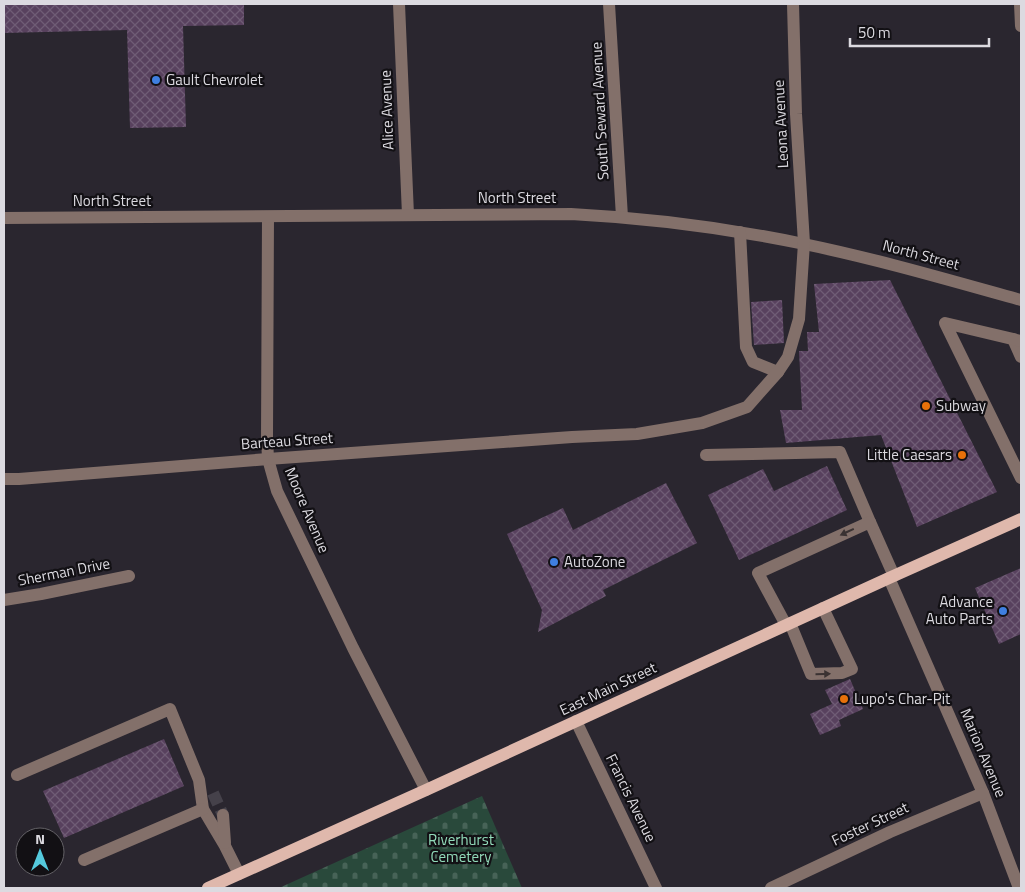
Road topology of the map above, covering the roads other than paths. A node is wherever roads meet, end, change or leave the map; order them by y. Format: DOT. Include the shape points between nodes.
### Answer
graph roads {
  1 [pos="399,4"];
  2 [pos="610,4"];
  3 [pos="793,4"];
  4 [pos="1020,4"];
  5 [pos="1021,26"];
  6 [pos="408,215"];
  7 [pos="268,217"];
  8 [pos="622,217"];
  9 [pos="4,218"];
  10 [pos="740,232"];
  11 [pos="804,244"];
  12 [pos="1021,300"];
  13 [pos="1017,340"];
  14 [pos="1021,357"];
  15 [pos="778,372"];
  16 [pos="706,455"];
  17 [pos="1016,456"];
  18 [pos="268,459"];
  19 [pos="1021,478"];
  20 [pos="4,479"];
  21 [pos="1021,519"];
  22 [pos="870,522"];
  23 [pos="129,576"];
  24 [pos="892,577"];
  25 [pos="4,600"];
  26 [pos="823,608"];
  27 [pos="788,624"];
  28 [pos="576,721"];
  29 [pos="17,774"];
  30 [pos="199,780"];
  31 [pos="426,790"];
  32 [pos="213,793"];
  33 [pos="983,793"];
  34 [pos="203,809"];
  35 [pos="223,815"];
  36 [pos="225,846"];
  37 [pos="84,860"];
  38 [pos="239,874"];
  39 [pos="208,888"];
  40 [pos="656,888"];
  41 [pos="771,888"];
  42 [pos="1020,888"];
  1 -- 6 [label="street, Alice Avenue"];
  2 -- 8 [label="street, South Seward Avenue"];
  3 -- 11 [label="street, Leona Avenue"];
  4 -- 5 [label="street"];
  6 -- 7 [label="street, North Street"];
  6 -- 8 [label="street, North Street" via="571,214"];
  7 -- 9 [label="street, North Street"];
  7 -- 18 [label="street, Moore Avenue"];
  8 -- 10 [label="street, North Street"];
  10 -- 11 [label="street, North Street"];
  10 -- 15 [label="street" via="746,347 753,362"];
  11 -- 12 [label="street, North Street" via="894,264"];
  11 -- 15 [label="street, Leona Avenue" via="799,319 788,356"];
  13 -- 14 [label="street"];
  13 -- 17 [label="street" via="945,323"];
  15 -- 18 [label="street, Barteau Street" via="747,407 702,423 637,434"];
  16 -- 22 [label="street, Marion Avenue" via="840,452"];
  17 -- 19 [label="street"];
  18 -- 20 [label="street, Barteau Street"];
  18 -- 31 [label="street, Moore Avenue" via="278,492"];
  21 -- 24 [label="main road, East Main Street"];
  22 -- 24 [label="street, Marion Avenue"];
  22 -- 27 [label="street, one-way" via="758,573"];
  23 -- 25 [label="street, Sherman Drive"];
  24 -- 26 [label="main road, East Main Street"];
  24 -- 33 [label="street, Marion Avenue"];
  26 -- 27 [label="main road, East Main Street"];
  27 -- 26 [label="street, one-way" via="812,674 852,670"];
  27 -- 28 [label="main road, East Main Street"];
  28 -- 31 [label="main road, East Main Street"];
  28 -- 40 [label="street, Francis Avenue"];
  29 -- 30 [label="street" via="170,709"];
  30 -- 32 [label="street"];
  30 -- 34 [label="street"];
  31 -- 38 [label="main road, East Main Street"];
  33 -- 41 [label="street, Foster Street"];
  33 -- 42 [label="street, Marion Avenue"];
  34 -- 36 [label="street"];
  34 -- 37 [label="street"];
  35 -- 36 [label="street"];
  36 -- 38 [label="street"];
  38 -- 39 [label="main road, East Main Street"];
}
